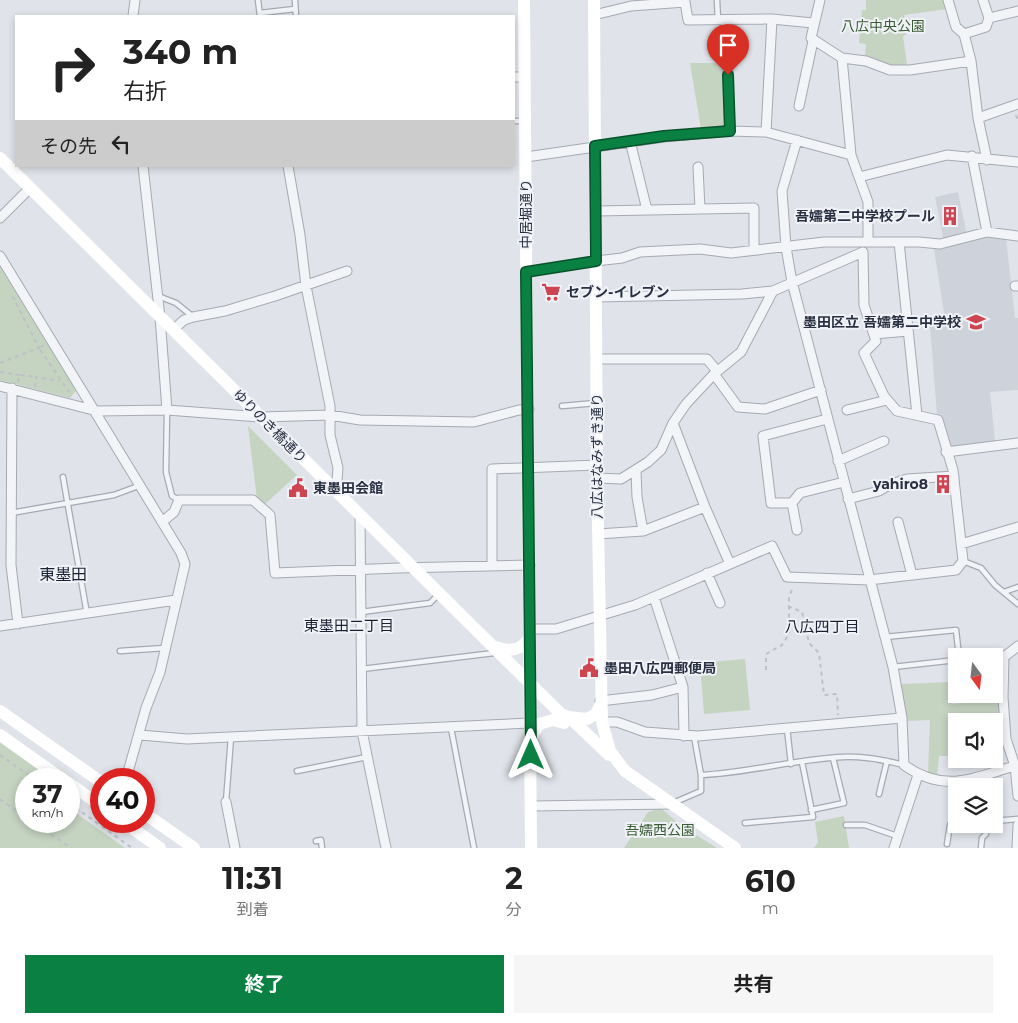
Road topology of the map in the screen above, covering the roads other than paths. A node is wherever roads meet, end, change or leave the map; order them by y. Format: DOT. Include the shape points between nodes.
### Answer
graph roads {
  1 [pos="135,0"];
  2 [pos="258,0"];
  3 [pos="294,0"];
  4 [pos="524,0"];
  5 [pos="594,0"];
  6 [pos="717,0"];
  7 [pos="820,0"];
  8 [pos="948,0"];
  9 [pos="983,0"];
  10 [pos="629,4"];
  11 [pos="295,9"];
  12 [pos="1018,10"];
  13 [pos="133,15"];
  14 [pos="260,15"];
  15 [pos="296,15"];
  16 [pos="594,15"];
  17 [pos="772,18"];
  18 [pos="989,18"];
  19 [pos="722,20"];
  20 [pos="813,23"];
  21 [pos="964,34"];
  22 [pos="813,41"];
  23 [pos="842,58"];
  24 [pos="971,61"];
  25 [pos="520,77"];
  26 [pos="1018,104"];
  27 [pos="799,106"];
  28 [pos="978,118"];
  29 [pos="520,121"];
  30 [pos="730,131"];
  31 [pos="766,132"];
  32 [pos="797,140"];
  33 [pos="630,141"];
  34 [pos="595,146"];
  35 [pos="851,155"];
  36 [pos="972,156"];
  37 [pos="526,157"];
  38 [pos="0,158"];
  39 [pos="987,160"];
  40 [pos="1018,162"];
  41 [pos="144,167"];
  42 [pos="288,167"];
  43 [pos="698,167"];
  44 [pos="859,177"];
  45 [pos="30,188"];
  46 [pos="700,209"];
  47 [pos="647,210"];
  48 [pos="596,211"];
  49 [pos="0,218"];
  50 [pos="987,232"];
  51 [pos="1018,236"];
  52 [pos="868,242"];
  53 [pos="899,242"];
  54 [pos="786,247"];
  55 [pos="754,250"];
  56 [pos="863,252"];
  57 [pos="0,256"];
  58 [pos="596,261"];
  59 [pos="347,271"];
  60 [pos="526,272"];
  61 [pos="792,282"];
  62 [pos="306,286"];
  63 [pos="773,291"];
  64 [pos="158,296"];
  65 [pos="596,297"];
  66 [pos="160,317"];
  67 [pos="193,317"];
  68 [pos="173,330"];
  69 [pos="908,331"];
  70 [pos="874,334"];
  71 [pos="596,359"];
  72 [pos="716,373"];
  73 [pos="15,385"];
  74 [pos="0,386"];
  75 [pos="821,390"];
  76 [pos="887,400"];
  77 [pos="597,403"];
  78 [pos="562,406"];
  79 [pos="529,409"];
  80 [pos="167,410"];
  81 [pos="847,410"];
  82 [pos="97,411"];
  83 [pos="330,415"];
  84 [pos="916,415"];
  85 [pos="260,417"];
  86 [pos="828,419"];
  87 [pos="673,423"];
  88 [pos="884,441"];
  89 [pos="1018,443"];
  90 [pos="946,452"];
  91 [pos="838,461"];
  92 [pos="529,469"];
  93 [pos="636,471"];
  94 [pos="597,472"];
  95 [pos="954,476"];
  96 [pos="63,477"];
  97 [pos="844,482"];
  98 [pos="141,485"];
  99 [pos="336,492"];
  100 [pos="848,499"];
  101 [pos="179,500"];
  102 [pos="792,503"];
  103 [pos="68,504"];
  104 [pos="705,507"];
  105 [pos="11,513"];
  106 [pos="360,516"];
  107 [pos="162,522"];
  108 [pos="898,522"];
  109 [pos="1018,527"];
  110 [pos="797,530"];
  111 [pos="643,531"];
  112 [pos="598,534"];
  113 [pos="961,544"];
  114 [pos="962,561"];
  115 [pos="730,564"];
  116 [pos="530,565"];
  117 [pos="492,566"];
  118 [pos="411,567"];
  119 [pos="361,569"];
  120 [pos="707,573"];
  121 [pos="912,575"];
  122 [pos="869,580"];
  123 [pos="1018,586"];
  124 [pos="1004,592"];
  125 [pos="439,594"];
  126 [pos="654,598"];
  127 [pos="176,600"];
  128 [pos="720,603"];
  129 [pos="1018,604"];
  130 [pos="361,612"];
  131 [pos="87,614"];
  132 [pos="599,617"];
  133 [pos="18,624"];
  134 [pos="0,626"];
  135 [pos="530,632"];
  136 [pos="885,636"];
  137 [pos="1018,646"];
  138 [pos="165,648"];
  139 [pos="958,648"];
  140 [pos="496,649"];
  141 [pos="120,651"];
  142 [pos="1004,657"];
  143 [pos="948,661"];
  144 [pos="894,668"];
  145 [pos="362,669"];
  146 [pos="531,684"];
  147 [pos="683,687"];
  148 [pos="600,703"];
  149 [pos="0,710"];
  150 [pos="565,718"];
  151 [pos="902,718"];
  152 [pos="602,722"];
  153 [pos="530,723"];
  154 [pos="787,727"];
  155 [pos="451,728"];
  156 [pos="362,731"];
  157 [pos="0,734"];
  158 [pos="140,735"];
  159 [pos="684,736"];
  160 [pos="694,736"];
  161 [pos="231,737"];
  162 [pos="531,738"];
  163 [pos="367,757"];
  164 [pos="833,758"];
  165 [pos="887,761"];
  166 [pos="802,762"];
  167 [pos="792,764"];
  168 [pos="904,765"];
  169 [pos="1015,766"];
  170 [pos="47,768"];
  171 [pos="130,768"];
  172 [pos="297,770"];
  173 [pos="625,771"];
  174 [pos="90,774"];
  175 [pos="701,775"];
  176 [pos="918,775"];
  177 [pos="1018,782"];
  178 [pos="879,794"];
  179 [pos="1018,796"];
  180 [pos="226,802"];
  181 [pos="673,804"];
  182 [pos="530,806"];
  183 [pos="811,810"];
  184 [pos="1018,819"];
  185 [pos="155,820"];
  186 [pos="1003,820"];
  187 [pos="745,823"];
  188 [pos="846,825"];
  189 [pos="1018,825"];
  190 [pos="948,828"];
  191 [pos="139,833"];
  192 [pos="986,833"];
  193 [pos="897,836"];
  194 [pos="316,841"];
  195 [pos="947,844"];
  196 [pos="160,848"];
  197 [pos="194,848"];
  198 [pos="235,848"];
  199 [pos="322,848"];
  200 [pos="386,848"];
  201 [pos="474,848"];
  202 [pos="531,848"];
  203 [pos="735,848"];
  204 [pos="894,848"];
  205 [pos="981,848"];
  206 [pos="1017,848"];
  1 -- 13 [label="street"];
  2 -- 14 [label="lane"];
  3 -- 11 [label="lane"];
  4 -- 25 [label="street, 中居堀通り"];
  5 -- 16 [label="street, 八広はなみずき通り"];
  6 -- 19 [label="lane"];
  7 -- 20 [label="street"];
  8 -- 21 [label="street" via="956,27"];
  9 -- 18 [label="street"];
  10 -- 16 [label="street"];
  10 -- 19 [label="street" via="685,2 688,20"];
  11 -- 14 [label="lane"];
  11 -- 15 [label="lane"];
  12 -- 18 [label="street"];
  16 -- 34 [label="street, 八広はなみずき通り"];
  17 -- 19 [label="street"];
  17 -- 20 [label="street"];
  17 -- 31 [label="street"];
  18 -- 21 [label="street" via="986,27"];
  19 -- 30 [label="street"];
  20 -- 22 [label="street"];
  21 -- 24 [label="street"];
  22 -- 23 [label="street"];
  22 -- 27 [label="street"];
  23 -- 24 [label="street" via="866,61 890,70"];
  23 -- 35 [label="street"];
  24 -- 28 [label="street"];
  25 -- 29 [label="street, 中居堀通り"];
  26 -- 28 [label="street"];
  28 -- 39 [label="street"];
  29 -- 37 [label="street, 中居堀通り"];
  30 -- 31 [label="street"];
  30 -- 33 [label="street"];
  31 -- 32 [label="street"];
  32 -- 35 [label="street"];
  32 -- 54 [label="street" via="782,191"];
  33 -- 34 [label="street"];
  33 -- 47 [label="street"];
  34 -- 37 [label="street"];
  34 -- 48 [label="street, 八広はなみずき通り"];
  35 -- 44 [label="street"];
  36 -- 39 [label="street"];
  36 -- 44 [label="street" via="947,155"];
  36 -- 50 [label="street"];
  37 -- 60 [label="street, 中居堀通り"];
  38 -- 45 [label="street, ゆりのき橋通り"];
  39 -- 40 [label="street"];
  41 -- 64 [label="street"];
  42 -- 62 [label="street"];
  43 -- 46 [label="street"];
  44 -- 52 [label="street" via="868,202"];
  45 -- 49 [label="street"];
  45 -- 66 [label="street, ゆりのき橋通り"];
  46 -- 47 [label="street"];
  46 -- 55 [label="street" via="754,208"];
  47 -- 48 [label="street"];
  48 -- 58 [label="street, 八広はなみずき通り"];
  50 -- 51 [label="street"];
  50 -- 53 [label="street" via="940,244"];
  52 -- 53 [label="street"];
  52 -- 54 [label="street" via="824,242"];
  52 -- 56 [label="lane"];
  53 -- 69 [label="street"];
  54 -- 55 [label="street"];
  54 -- 61 [label="street"];
  55 -- 58 [label="street" via="731,253 700,250 640,252"];
  56 -- 61 [label="street"];
  56 -- 70 [label="street" via="864,305"];
  57 -- 82 [label="street"];
  58 -- 60 [label="lane"];
  58 -- 65 [label="street, 八広はなみずき通り"];
  59 -- 62 [label="street"];
  60 -- 79 [label="street, 中居堀通り"];
  61 -- 63 [label="street"];
  61 -- 75 [label="street"];
  62 -- 67 [label="street"];
  62 -- 83 [label="street"];
  63 -- 65 [label="street"];
  63 -- 72 [label="street" via="741,352"];
  64 -- 66 [label="street"];
  64 -- 67 [label="lane" via="176,303"];
  65 -- 71 [label="street, 八広はなみずき通り"];
  66 -- 68 [label="street, ゆりのき橋通り"];
  66 -- 80 [label="street"];
  67 -- 68 [label="street"];
  68 -- 85 [label="street, ゆりのき橋通り"];
  69 -- 70 [label="street"];
  69 -- 84 [label="street"];
  70 -- 76 [label="street" via="876,342 864,353"];
  71 -- 72 [label="street" via="707,358"];
  71 -- 77 [label="street, 八広はなみずき通り"];
  72 -- 75 [label="street" via="738,407 765,408"];
  72 -- 87 [label="street" via="686,404"];
  73 -- 74 [label="street"];
  73 -- 82 [label="street"];
  73 -- 105 [label="street"];
  75 -- 86 [label="street"];
  76 -- 81 [label="street"];
  76 -- 84 [label="street" via="897,411"];
  77 -- 78 [label="lane"];
  77 -- 94 [label="street, 八広はなみずき通り"];
  79 -- 83 [label="street" via="474,422 360,420"];
  79 -- 92 [label="street, 中居堀通り"];
  80 -- 82 [label="street"];
  80 -- 85 [label="street"];
  80 -- 101 [label="lane" via="166,472 172,496"];
  82 -- 98 [label="street"];
  83 -- 85 [label="street"];
  83 -- 99 [label="street" via="330,435 338,468"];
  84 -- 90 [label="street" via="938,420"];
  85 -- 99 [label="street, ゆりのき橋通り"];
  86 -- 91 [label="street"];
  86 -- 102 [label="street" via="763,436 771,502"];
  87 -- 93 [label="street" via="661,450"];
  87 -- 104 [label="street"];
  88 -- 91 [label="street"];
  89 -- 90 [label="street"];
  90 -- 95 [label="street"];
  91 -- 97 [label="street"];
  92 -- 94 [label="street"];
  92 -- 116 [label="street, 中居堀通り"];
  92 -- 117 [label="street" via="492,469"];
  93 -- 94 [label="street" via="621,479"];
  93 -- 111 [label="street" via="638,512"];
  94 -- 112 [label="street, 八広はなみずき通り"];
  95 -- 100 [label="street" via="907,480"];
  95 -- 113 [label="street"];
  96 -- 103 [label="lane"];
  97 -- 100 [label="street"];
  97 -- 102 [label="street" via="800,493"];
  98 -- 103 [label="lane" via="114,495"];
  98 -- 107 [label="street"];
  99 -- 106 [label="street, ゆりのき橋通り"];
  100 -- 122 [label="street"];
  101 -- 107 [label="street" via="174,512"];
  101 -- 119 [label="street" via="253,500 270,515 274,574"];
  102 -- 110 [label="street"];
  103 -- 105 [label="lane"];
  103 -- 131 [label="lane"];
  104 -- 111 [label="street"];
  104 -- 115 [label="street"];
  105 -- 133 [label="street" via="11,565"];
  106 -- 118 [label="street, ゆりのき橋通り"];
  106 -- 119 [label="street"];
  107 -- 127 [label="street" via="185,564"];
  108 -- 121 [label="street"];
  109 -- 113 [label="street"];
  111 -- 112 [label="street"];
  112 -- 132 [label="street, 八広はなみずき通り"];
  113 -- 114 [label="street"];
  114 -- 121 [label="street" via="956,570"];
  114 -- 124 [label="lane" via="981,568"];
  115 -- 120 [label="street"];
  115 -- 122 [label="street" via="772,546 787,577"];
  116 -- 117 [label="street"];
  116 -- 135 [label="street, 中居堀通り"];
  117 -- 118 [label="street"];
  118 -- 119 [label="street"];
  118 -- 125 [label="street, ゆりのき橋通り"];
  119 -- 130 [label="street"];
  120 -- 126 [label="street"];
  120 -- 128 [label="street"];
  121 -- 122 [label="street"];
  122 -- 136 [label="street"];
  123 -- 124 [label="lane"];
  124 -- 129 [label="lane"];
  125 -- 130 [label="lane" via="430,603"];
  125 -- 140 [label="street, ゆりのき橋通り"];
  126 -- 132 [label="street"];
  126 -- 147 [label="street"];
  127 -- 131 [label="street"];
  127 -- 138 [label="street"];
  130 -- 145 [label="street"];
  131 -- 133 [label="street"];
  132 -- 135 [label="street" via="556,629"];
  132 -- 148 [label="street, 八広はなみずき通り"];
  133 -- 134 [label="street"];
  135 -- 140 [label="street" via="524,645 512,650"];
  135 -- 146 [label="street, 中居堀通り"];
  136 -- 139 [label="lane" via="956,630"];
  136 -- 144 [label="street"];
  137 -- 142 [label="street"];
  138 -- 141 [label="lane"];
  138 -- 158 [label="street"];
  140 -- 145 [label="lane"];
  140 -- 146 [label="street, ゆりのき橋通り"];
  142 -- 169 [label="street" via="1006,738"];
  143 -- 144 [label="lane"];
  144 -- 151 [label="street"];
  145 -- 156 [label="street"];
  146 -- 150 [label="street, ゆりのき橋通り"];
  146 -- 153 [label="street, 中居堀通り"];
  147 -- 148 [label="street"];
  147 -- 159 [label="street"];
  148 -- 150 [label="street" via="596,714 587,719"];
  148 -- 152 [label="street, 八広はなみずき通り"];
  149 -- 174 [label="street"];
  150 -- 162 [label="street" via="539,724"];
  150 -- 173 [label="street, ゆりのき橋通り"];
  151 -- 154 [label="street"];
  151 -- 168 [label="street"];
  152 -- 159 [label="street" via="617,722 645,732"];
  152 -- 173 [label="street, 八広はなみずき通り" via="610,751"];
  153 -- 155 [label="street"];
  153 -- 162 [label="street, 中居堀通り"];
  154 -- 160 [label="street"];
  154 -- 167 [label="lane"];
  155 -- 156 [label="street"];
  155 -- 201 [label="lane"];
  156 -- 161 [label="street"];
  156 -- 163 [label="street"];
  157 -- 170 [label="street"];
  158 -- 161 [label="street" via="186,739"];
  158 -- 171 [label="street"];
  159 -- 160 [label="street"];
  160 -- 175 [label="lane"];
  161 -- 180 [label="lane"];
  162 -- 182 [label="street, 中居堀通り"];
  163 -- 172 [label="lane"];
  163 -- 200 [label="street"];
  164 -- 165 [label="lane" via="844,756"];
  164 -- 166 [label="lane"];
  164 -- 183 [label="lane" via="844,803"];
  165 -- 168 [label="lane"];
  165 -- 178 [label="lane"];
  166 -- 167 [label="lane"];
  166 -- 183 [label="lane"];
  167 -- 175 [label="lane"];
  168 -- 176 [label="street"];
  169 -- 176 [label="street" via="953,784"];
  169 -- 177 [label="street"];
  173 -- 181 [label="street, 八広はなみずき通り"];
  175 -- 181 [label="lane" via="701,791"];
  176 -- 193 [label="street"];
  177 -- 179 [label="street"];
  180 -- 198 [label="street"];
  181 -- 182 [label="street"];
  181 -- 203 [label="street, 八広はなみずき通り"];
  182 -- 202 [label="street, 中居堀通り"];
  183 -- 187 [label="lane" via="812,817"];
  184 -- 186 [label="lane"];
  185 -- 197 [label="street"];
  188 -- 193 [label="lane" via="865,826"];
  189 -- 206 [label="street"];
  190 -- 195 [label="lane"];
  191 -- 196 [label="street"];
  192 -- 205 [label="lane"];
  193 -- 204 [label="street"];
  194 -- 199 [label="lane" via="321,840"];
}
